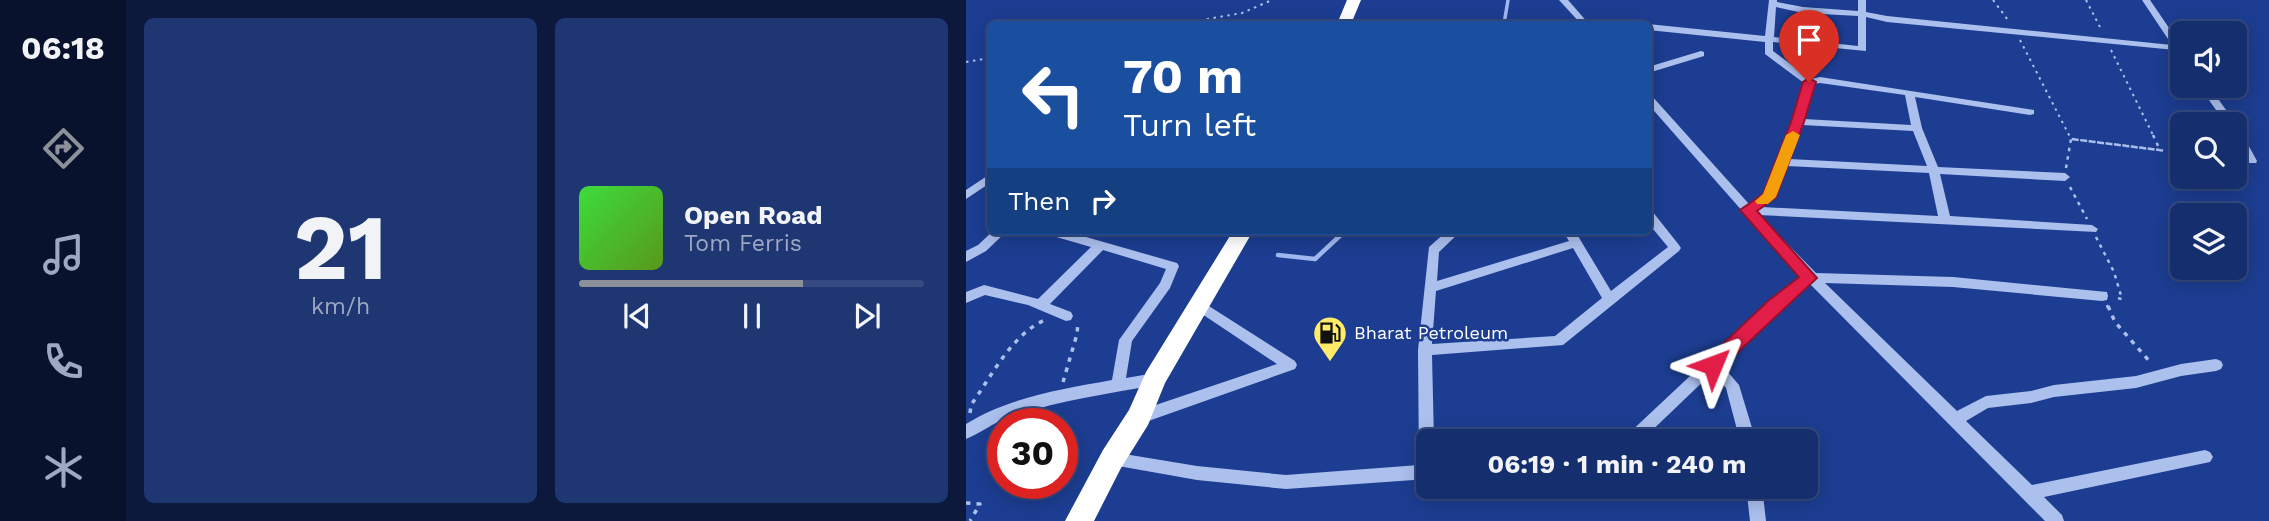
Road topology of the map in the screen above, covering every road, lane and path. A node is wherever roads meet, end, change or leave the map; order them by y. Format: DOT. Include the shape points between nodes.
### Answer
graph roads {
  1 [pos="1272,0"];
  2 [pos="1354,0"];
  3 [pos="1565,0"];
  4 [pos="1862,0"];
  5 [pos="1993,0"];
  6 [pos="2086,0"];
  7 [pos="2146,0"];
  8 [pos="1773,2"];
  9 [pos="1862,14"];
  10 [pos="1195,21"];
  11 [pos="1345,21"];
  12 [pos="1582,21"];
  13 [pos="1652,27"];
  14 [pos="2016,31"];
  15 [pos="2170,36"];
  16 [pos="1769,38"];
  17 [pos="2106,40"];
  18 [pos="2170,50"];
  19 [pos="1701,54"];
  20 [pos="987,58"];
  21 [pos="966,62"];
  22 [pos="1652,69"];
  23 [pos="1809,82"];
  24 [pos="1909,93"];
  25 [pos="1652,102"];
  26 [pos="2030,112"];
  27 [pos="1798,122"];
  28 [pos="1917,128"];
  29 [pos="2071,139"];
  30 [pos="2170,151"];
  31 [pos="2247,152"];
  32 [pos="2252,161"];
  33 [pos="1783,162"];
  34 [pos="1934,170"];
  35 [pos="2065,177"];
  36 [pos="987,180"];
  37 [pos="966,195"];
  38 [pos="1748,210"];
  39 [pos="1652,219"];
  40 [pos="1945,220"];
  41 [pos="2092,229"];
  42 [pos="996,235"];
  43 [pos="1063,235"];
  44 [pos="1241,235"];
  45 [pos="1450,235"];
  46 [pos="1571,235"];
  47 [pos="1576,243"];
  48 [pos="1100,246"];
  49 [pos="966,257"];
  50 [pos="1809,278"];
  51 [pos="1431,288"];
  52 [pos="2102,296"];
  53 [pos="966,298"];
  54 [pos="1610,300"];
  55 [pos="1040,304"];
  56 [pos="1201,306"];
  57 [pos="1066,316"];
  58 [pos="1425,350"];
  59 [pos="1713,365"];
  60 [pos="2216,365"];
  61 [pos="2162,375"];
  62 [pos="1155,379"];
  63 [pos="1118,386"];
  64 [pos="1058,398"];
  65 [pos="1139,417"];
  66 [pos="1956,419"];
  67 [pos="1426,429"];
  68 [pos="1644,429"];
  69 [pos="1745,429"];
  70 [pos="967,431"];
  71 [pos="2204,457"];
  72 [pos="1112,459"];
  73 [pos="1416,473"];
  74 [pos="2029,493"];
  75 [pos="1755,499"];
  76 [pos="966,503"];
  77 [pos="970,521"];
  78 [pos="1079,521"];
  79 [pos="1758,521"];
  80 [pos="2056,521"];
  1 -- 10 [label="path" via="1268,5"];
  2 -- 11 [label="highway"];
  3 -- 12 [label="street"];
  4 -- 9 [label="street"];
  5 -- 14 [label="path"];
  6 -- 17 [label="path"];
  7 -- 15 [label="street"];
  8 -- 9 [label="street" via="1803,10"];
  8 -- 16 [label="street"];
  9 -- 14 [label="street"];
  9 -- 16 [label="street" via="1863,49"];
  13 -- 16 [label="street"];
  14 -- 17 [label="street"];
  14 -- 29 [label="path"];
  16 -- 23 [label="street" via="1768,52"];
  17 -- 18 [label="street"];
  17 -- 29 [label="path" via="2160,150"];
  19 -- 22 [label="street"];
  20 -- 21 [label="path"];
  23 -- 24 [label="street"];
  23 -- 27 [label="street"];
  24 -- 26 [label="street"];
  24 -- 28 [label="street"];
  25 -- 38 [label="street"];
  27 -- 28 [label="street"];
  27 -- 33 [label="street"];
  28 -- 34 [label="street"];
  29 -- 30 [label="path"];
  29 -- 35 [label="path"];
  31 -- 32 [label="street"];
  33 -- 34 [label="street"];
  33 -- 38 [label="street" via="1769,197"];
  34 -- 35 [label="street"];
  34 -- 40 [label="street"];
  35 -- 41 [label="path"];
  36 -- 37 [label="street"];
  38 -- 40 [label="street"];
  38 -- 50 [label="street"];
  39 -- 54 [label="street" via="1675,248"];
  40 -- 41 [label="street"];
  41 -- 52 [label="path" via="2122,299"];
  42 -- 49 [label="street"];
  43 -- 48 [label="street"];
  44 -- 56 [label="highway"];
  45 -- 51 [label="street" via="1433,250"];
  46 -- 47 [label="street"];
  47 -- 51 [label="street"];
  47 -- 54 [label="street"];
  48 -- 55 [label="street"];
  48 -- 63 [label="street" via="1173,266 1166,285 1126,340"];
  50 -- 52 [label="street" via="1953,282"];
  50 -- 59 [label="street"];
  50 -- 66 [label="street"];
  51 -- 58 [label="street"];
  52 -- 61 [label="path" via="2115,322"];
  53 -- 55 [label="street" via="985,290"];
  54 -- 58 [label="street" via="1558,341"];
  55 -- 57 [label="street"];
  56 -- 62 [label="highway"];
  56 -- 65 [label="street" via="1290,365"];
  57 -- 64 [label="path" via="1079,322"];
  57 -- 70 [label="path" via="1038,321 1021,339 971,405"];
  58 -- 67 [label="street"];
  59 -- 68 [label="street"];
  59 -- 69 [label="street" via="1732,385"];
  60 -- 61 [label="street"];
  61 -- 66 [label="street" via="1986,402"];
  62 -- 63 [label="street"];
  62 -- 65 [label="highway"];
  63 -- 64 [label="street"];
  64 -- 70 [label="street" via="980,420"];
  65 -- 72 [label="highway"];
  66 -- 74 [label="street"];
  71 -- 74 [label="street"];
  72 -- 73 [label="street" via="1286,482"];
  72 -- 78 [label="highway"];
  74 -- 80 [label="street"];
  75 -- 79 [label="street"];
  76 -- 77 [label="path" via="980,504"];
}
